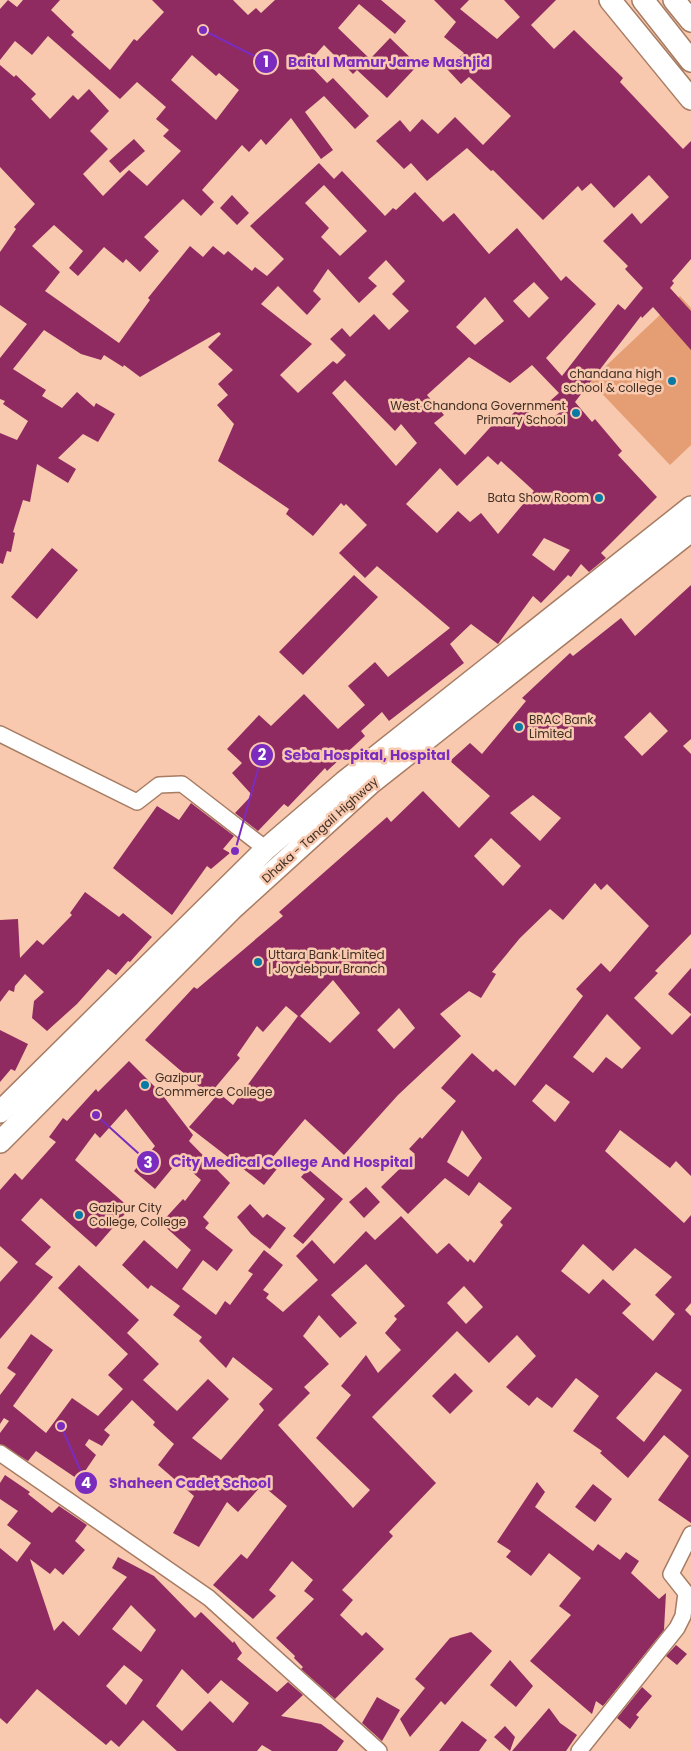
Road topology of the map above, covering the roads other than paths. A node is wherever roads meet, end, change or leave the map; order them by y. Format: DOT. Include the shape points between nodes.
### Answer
graph roads {
  1 [pos="610,0"];
  2 [pos="643,0"];
  3 [pos="674,0"];
  4 [pos="691,21"];
  5 [pos="691,61"];
  6 [pos="691,99"];
  7 [pos="691,507"];
  8 [pos="691,531"];
  9 [pos="0,734"];
  10 [pos="266,849"];
  11 [pos="0,1112"];
  12 [pos="0,1142"];
  13 [pos="0,1453"];
  14 [pos="691,1534"];
  15 [pos="379,1751"];
  16 [pos="579,1751"];
  1 -- 6 [label="highway"];
  2 -- 5 [label="highway"];
  3 -- 4 [label="highway"];
  7 -- 10 [label="highway, Dhaka - Tangail Highway" via="344,782"];
  8 -- 12 [label="highway, Dhaka - Tangail Highway" via="371,783 232,909"];
  9 -- 10 [label="street" via="137,802 159,785 182,784"];
  10 -- 11 [label="highway, Dhaka - Tangail Highway"];
  13 -- 15 [label="street" via="209,1598"];
  14 -- 16 [label="street" via="671,1574 686,1594 683,1616 677,1628"];
}
